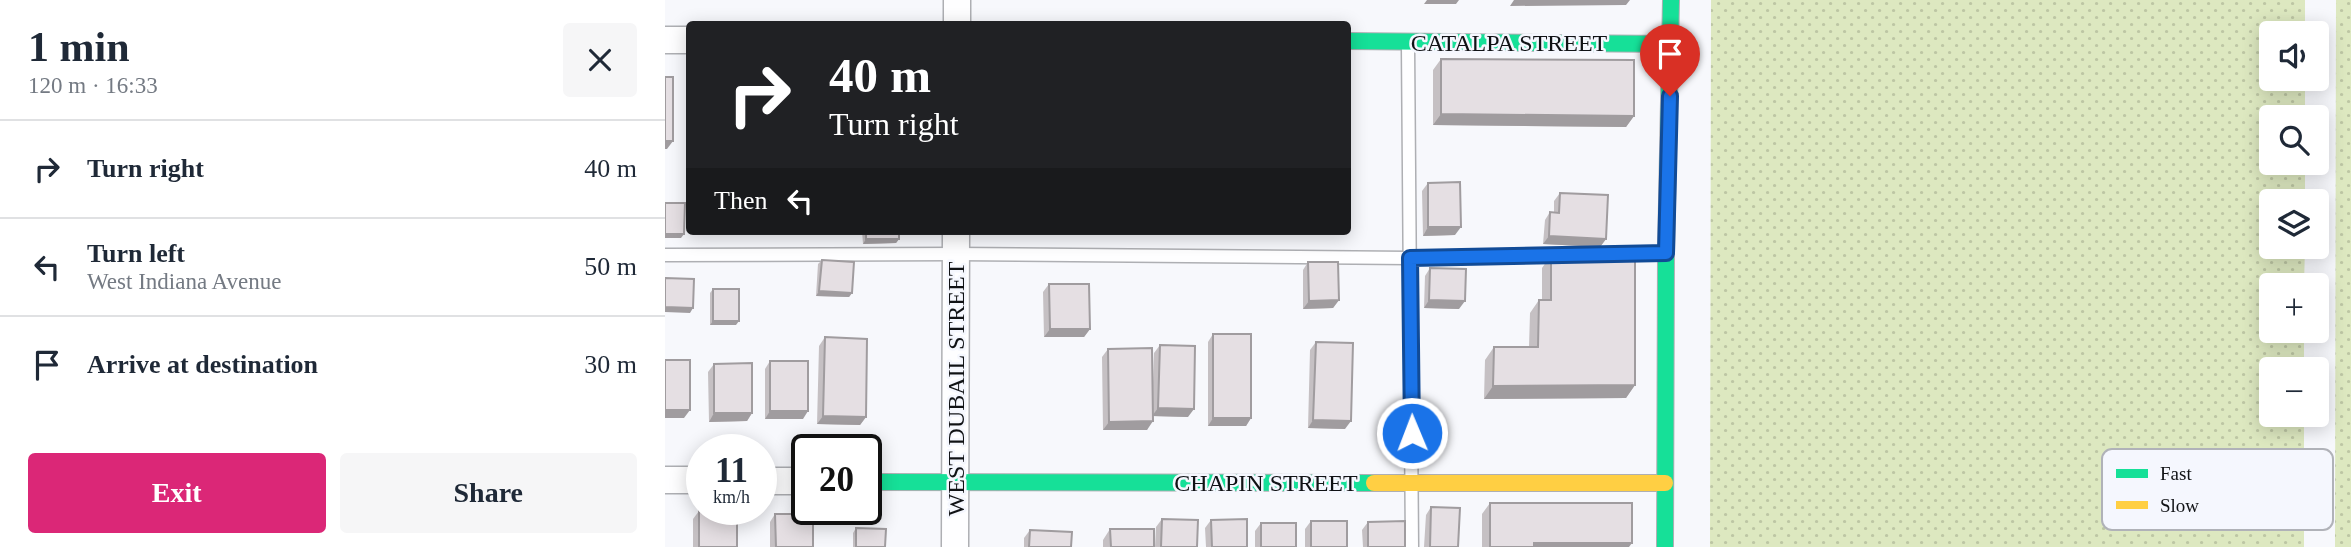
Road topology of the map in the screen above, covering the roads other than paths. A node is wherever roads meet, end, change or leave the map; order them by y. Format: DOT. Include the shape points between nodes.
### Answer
graph roads {
  1 [pos="957,0"];
  2 [pos="1671,0"];
  3 [pos="957,21"];
  4 [pos="665,40"];
  5 [pos="686,40"];
  6 [pos="1351,41"];
  7 [pos="1408,42"];
  8 [pos="1671,44"];
  9 [pos="956,243"];
  10 [pos="1666,253"];
  11 [pos="665,255"];
  12 [pos="1410,258"];
  13 [pos="665,480"];
  14 [pos="686,480"];
  15 [pos="882,482"];
  16 [pos="955,482"];
  17 [pos="1412,483"];
  18 [pos="1665,483"];
  19 [pos="955,547"];
  20 [pos="1412,547"];
  21 [pos="1665,547"];
  1 -- 3 [label="street"];
  2 -- 8 [label="street"];
  4 -- 5 [label="street"];
  6 -- 7 [label="street, CATALPA STREET"];
  7 -- 8 [label="street, CATALPA STREET"];
  7 -- 12 [label="lane"];
  8 -- 10 [label="street"];
  9 -- 11 [label="lane"];
  9 -- 12 [label="lane"];
  9 -- 16 [label="street, WEST DUBAIL STREET"];
  10 -- 12 [label="lane"];
  10 -- 18 [label="street"];
  12 -- 17 [label="lane"];
  13 -- 14 [label="street"];
  15 -- 16 [label="street, CHAPIN STREET"];
  16 -- 17 [label="street, CHAPIN STREET"];
  16 -- 19 [label="street, WEST DUBAIL STREET"];
  17 -- 18 [label="street, CHAPIN STREET"];
  17 -- 20 [label="lane"];
  18 -- 21 [label="street"];
}
